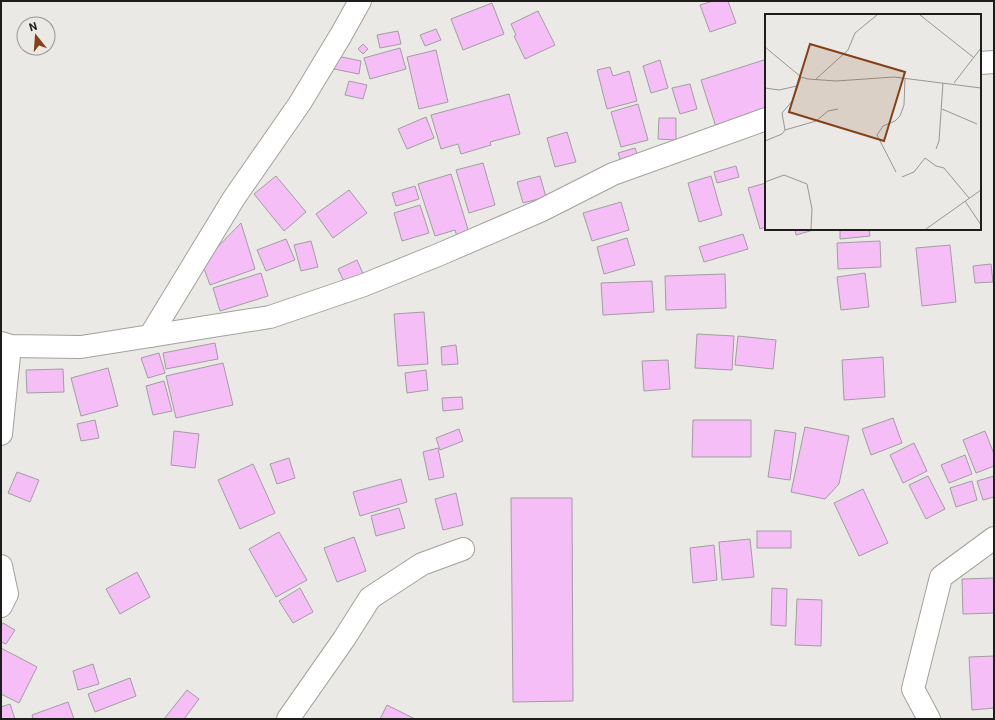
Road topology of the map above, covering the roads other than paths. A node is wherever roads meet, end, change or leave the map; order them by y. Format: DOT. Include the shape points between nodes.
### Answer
graph roads {
  1 [pos="360,1"];
  2 [pos="994,62"];
  3 [pos="981,63"];
  4 [pos="765,119"];
  5 [pos="150,336"];
  6 [pos="5,345"];
  7 [pos="1,434"];
  8 [pos="994,538"];
  9 [pos="463,549"];
  10 [pos="1,566"];
  11 [pos="1,606"];
  12 [pos="288,719"];
  13 [pos="930,719"];
  1 -- 5 [label="street" via="300,103 234,198"];
  2 -- 3 [label="street"];
  4 -- 5 [label="street" via="613,174 540,211 364,285 270,317"];
  5 -- 6 [label="street" via="82,347"];
  6 -- 7 [label="street"];
  8 -- 13 [label="street" via="941,578 913,688"];
  9 -- 12 [label="street" via="422,564 370,598 344,640"];
  10 -- 11 [label="street" via="7,594"];
}
